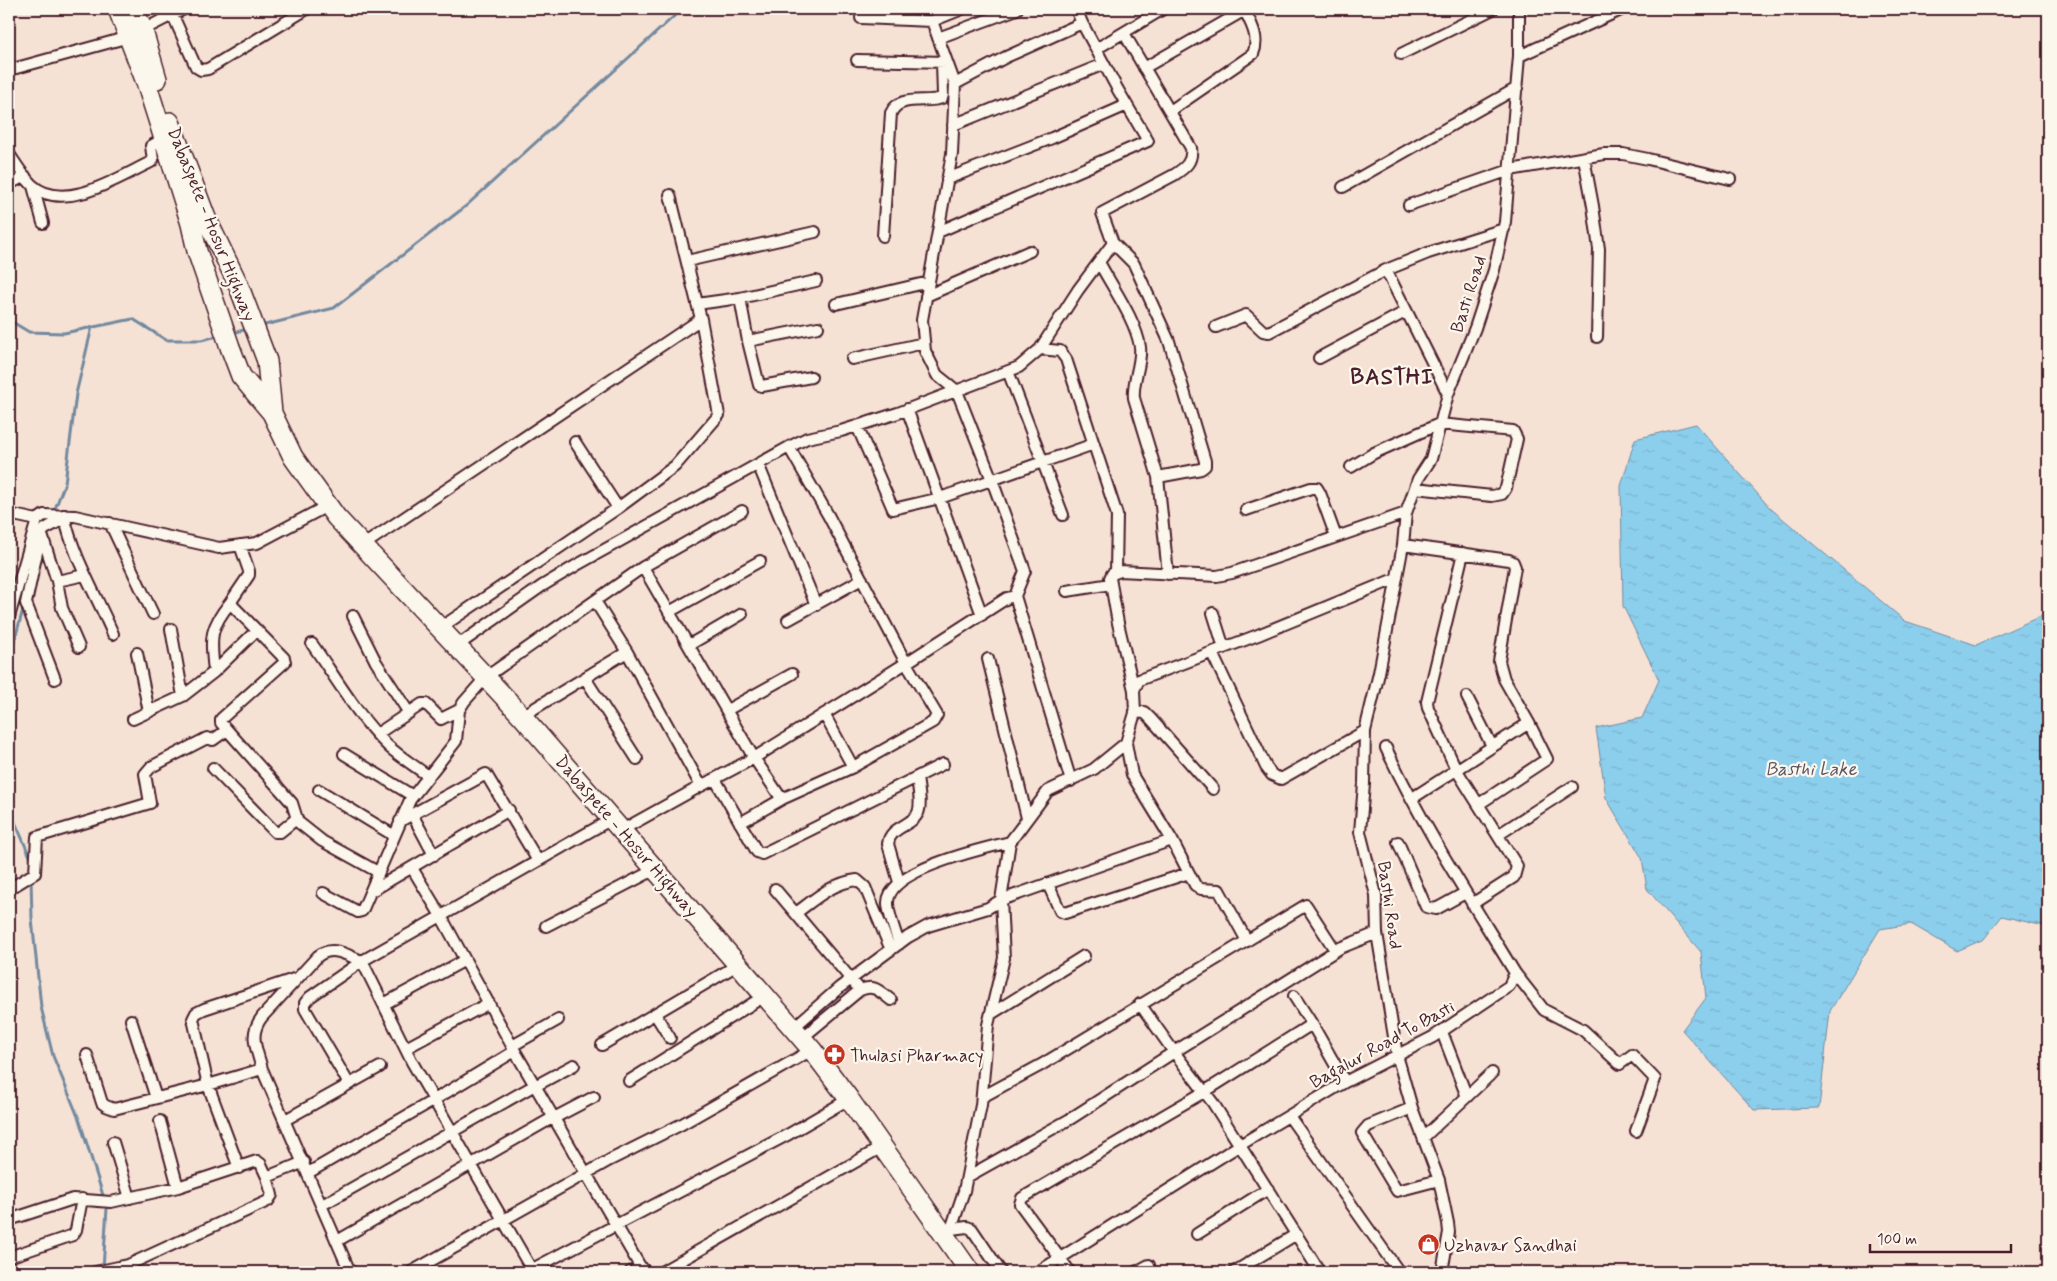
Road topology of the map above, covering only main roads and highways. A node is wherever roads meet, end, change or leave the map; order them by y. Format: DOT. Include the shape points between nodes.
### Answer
graph roads {
  1 [pos="118,9"];
  2 [pos="134,9"];
  3 [pos="136,34"];
  4 [pos="198,221"];
  5 [pos="272,413"];
  6 [pos="970,1272"];
  1 -- 3 [label="highway"];
  2 -- 3 [label="highway, Dabaspete - Hosur Highway"];
  3 -- 4 [label="highway, Dabaspete - Hosur Highway" via="168,116"];
  3 -- 4 [label="highway" via="163,139"];
  4 -- 5 [label="highway, Dabaspete - Hosur Highway" via="238,284 267,361"];
  4 -- 5 [label="highway, Dabaspete - Hosur Highway" via="196,252 230,346 242,376"];
  5 -- 6 [label="highway, Dabaspete - Hosur Highway" via="293,457 327,506 522,716 802,1038 950,1235"];
}
